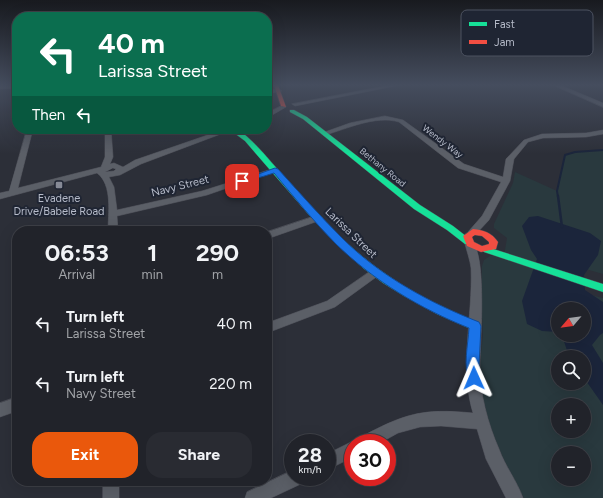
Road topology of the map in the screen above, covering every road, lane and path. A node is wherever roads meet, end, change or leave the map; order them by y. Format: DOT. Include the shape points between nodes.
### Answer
graph roads {
  1 [pos="281,108"];
  2 [pos="295,108"];
  3 [pos="272,114"];
  4 [pos="603,132"];
  5 [pos="325,133"];
  6 [pos="29,134"];
  7 [pos="108,134"];
  8 [pos="218,134"];
  9 [pos="239,134"];
  10 [pos="109,157"];
  11 [pos="117,169"];
  12 [pos="275,170"];
  13 [pos="104,172"];
  14 [pos="506,181"];
  15 [pos="111,188"];
  16 [pos="13,192"];
  17 [pos="0,196"];
  18 [pos="112,214"];
  19 [pos="318,218"];
  20 [pos="486,218"];
  21 [pos="113,226"];
  22 [pos="272,234"];
  23 [pos="470,237"];
  24 [pos="491,238"];
  25 [pos="486,250"];
  26 [pos="520,260"];
  27 [pos="476,267"];
  28 [pos="375,272"];
  29 [pos="603,288"];
  30 [pos="272,326"];
  31 [pos="475,326"];
  32 [pos="12,406"];
  33 [pos="0,410"];
  34 [pos="483,422"];
  35 [pos="382,434"];
  36 [pos="284,483"];
  37 [pos="111,486"];
  38 [pos="111,498"];
  39 [pos="253,498"];
  40 [pos="514,498"];
  1 -- 3 [label="street"];
  2 -- 5 [label="street, Bethany Road"];
  4 -- 14 [label="street" via="530,139 510,159"];
  5 -- 14 [label="street, Wendy Way" via="357,124 395,118 461,166"];
  5 -- 23 [label="street, Bethany Road" via="417,207 450,228"];
  6 -- 16 [label="street"];
  7 -- 10 [label="street"];
  8 -- 11 [label="street"];
  9 -- 12 [label="street, Larissa Street"];
  10 -- 11 [label="street"];
  10 -- 13 [label="street"];
  11 -- 13 [label="street"];
  11 -- 15 [label="street"];
  12 -- 18 [label="street, Navy Street" via="204,193"];
  12 -- 19 [label="street, Larissa Street"];
  13 -- 15 [label="street"];
  13 -- 16 [label="street"];
  14 -- 20 [label="street"];
  15 -- 18 [label="street"];
  16 -- 17 [label="street"];
  18 -- 21 [label="street"];
  19 -- 22 [label="street"];
  19 -- 28 [label="street, Larissa Street" via="343,245"];
  20 -- 23 [label="street"];
  20 -- 24 [label="street"];
  23 -- 24 [label="street, Bethany Road"];
  23 -- 25 [label="street, Bethany Road" via="477,248"];
  23 -- 27 [label="street"];
  24 -- 25 [label="street" via="493,247"];
  24 -- 26 [label="street, Bethany Road"];
  25 -- 26 [label="street, Bethany Road"];
  25 -- 27 [label="street"];
  26 -- 29 [label="street, Bethany Road"];
  27 -- 31 [label="street"];
  28 -- 30 [label="street" via="331,304"];
  28 -- 31 [label="street, Larissa Street" via="420,301"];
  31 -- 34 [label="street" via="472,366 476,401"];
  32 -- 33 [label="street"];
  34 -- 35 [label="street" via="416,420"];
  34 -- 40 [label="street" via="492,453"];
  36 -- 39 [label="street"];
  37 -- 38 [label="street"];
}
